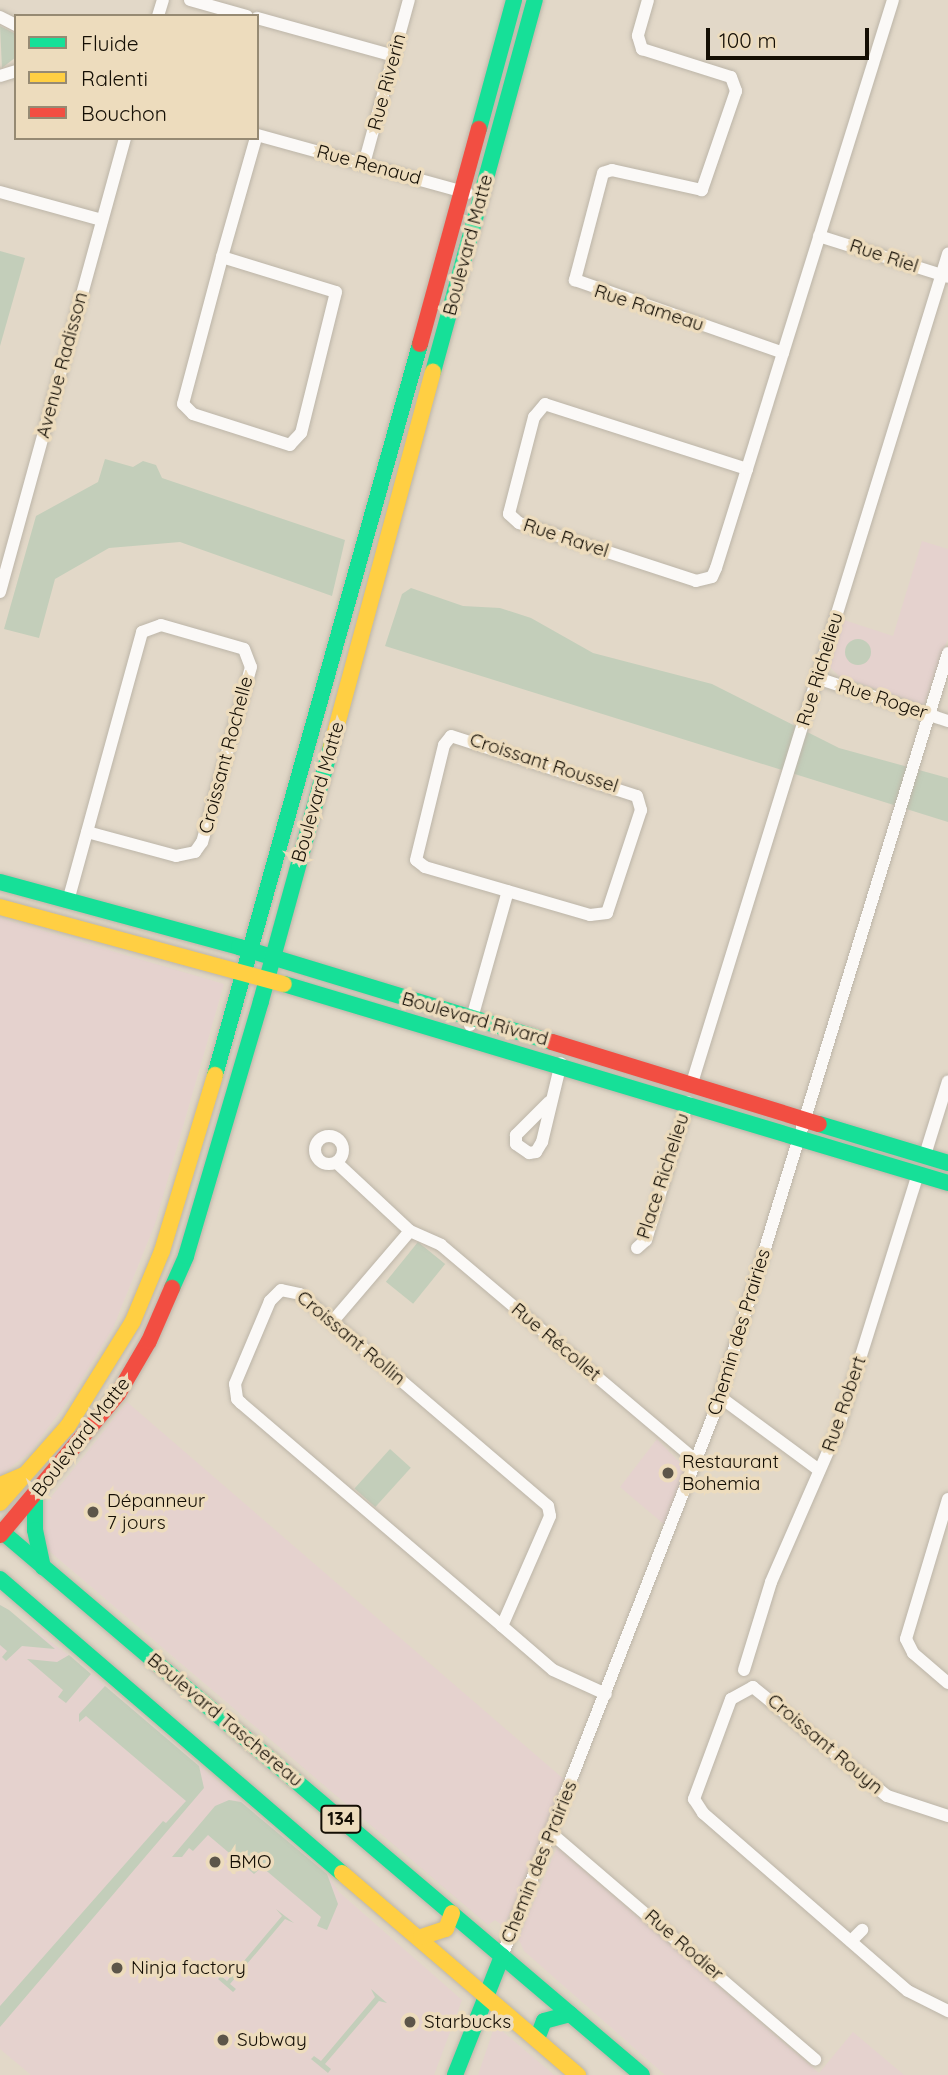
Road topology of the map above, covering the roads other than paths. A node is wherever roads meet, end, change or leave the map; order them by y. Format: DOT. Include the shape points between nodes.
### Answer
graph roads {
  1 [pos="190,0"];
  2 [pos="409,0"];
  3 [pos="514,0"];
  4 [pos="535,0"];
  5 [pos="648,0"];
  6 [pos="893,0"];
  7 [pos="240,14"];
  8 [pos="259,20"];
  9 [pos="394,56"];
  10 [pos="259,137"];
  11 [pos="124,140"];
  12 [pos="256,140"];
  13 [pos="364,164"];
  14 [pos="460,191"];
  15 [pos="0,192"];
  16 [pos="481,196"];
  17 [pos="102,220"];
  18 [pos="820,236"];
  19 [pos="948,254"];
  20 [pos="222,257"];
  21 [pos="945,276"];
  22 [pos="783,353"];
  23 [pos="747,469"];
  24 [pos="0,592"];
  25 [pos="948,653"];
  26 [pos="817,678"];
  27 [pos="929,715"];
  28 [pos="948,721"];
  29 [pos="87,832"];
  30 [pos="0,882"];
  31 [pos="508,891"];
  32 [pos="68,901"];
  33 [pos="0,907"];
  34 [pos="251,951"];
  35 [pos="272,958"];
  36 [pos="244,973"];
  37 [pos="267,979"];
  38 [pos="472,1018"];
  39 [pos="467,1035"];
  40 [pos="561,1063"];
  41 [pos="948,1081"];
  42 [pos="692,1083"];
  43 [pos="688,1101"];
  44 [pos="549,1102"];
  45 [pos="806,1118"];
  46 [pos="800,1136"];
  47 [pos="925,1155"];
  48 [pos="337,1163"];
  49 [pos="948,1163"];
  50 [pos="918,1173"];
  51 [pos="948,1183"];
  52 [pos="410,1231"];
  53 [pos="637,1248"];
  54 [pos="333,1321"];
  55 [pos="720,1397"];
  56 [pos="697,1461"];
  57 [pos="819,1470"];
  58 [pos="24,1475"];
  59 [pos="0,1485"];
  60 [pos="35,1497"];
  61 [pos="948,1499"];
  62 [pos="0,1503"];
  63 [pos="1,1532"];
  64 [pos="49,1572"];
  65 [pos="0,1579"];
  66 [pos="12,1594"];
  67 [pos="502,1626"];
  68 [pos="744,1670"];
  69 [pos="948,1683"];
  70 [pos="606,1694"];
  71 [pos="948,1816"];
  72 [pos="551,1833"];
  73 [pos="452,1913"];
  74 [pos="862,1930"];
  75 [pos="421,1937"];
  76 [pos="851,1941"];
  77 [pos="502,1956"];
  78 [pos="487,1995"];
  79 [pos="948,2011"];
  80 [pos="570,2014"];
  81 [pos="537,2039"];
  82 [pos="815,2059"];
  83 [pos="441,2075"];
  84 [pos="455,2075"];
  85 [pos="578,2075"];
  86 [pos="642,2075"];
  1 -- 7 [label="street"];
  2 -- 9 [label="street, Rue Riverin"];
  3 -- 14 [label="main road, Boulevard Matte"];
  4 -- 16 [label="main road, Boulevard Matte"];
  5 -- 22 [label="street, Rue Rameau" via="638,36 642,49 732,77 736,91 702,190 612,170 603,173 575,281"];
  6 -- 18 [label="street, Rue Ravel"];
  8 -- 9 [label="street"];
  9 -- 13 [label="street, Rue Riverin"];
  10 -- 13 [label="street, Rue Renaud"];
  11 -- 17 [label="street, Avenue Radisson"];
  12 -- 20 [label="street"];
  13 -- 14 [label="street, Rue Renaud"];
  14 -- 16 [label="street, Rue Renaud"];
  14 -- 34 [label="main road, Boulevard Matte"];
  15 -- 17 [label="street"];
  16 -- 35 [label="main road, Boulevard Matte"];
  17 -- 24 [label="street, Avenue Radisson"];
  18 -- 21 [label="street, Rue Riel"];
  18 -- 22 [label="street, Rue Ravel"];
  19 -- 21 [label="street, Rue Richelieu"];
  20 -- 20 [label="street" via="183,404 193,414 290,445 301,433 337,295 327,286"];
  21 -- 26 [label="street, Rue Richelieu"];
  22 -- 23 [label="street, Rue Ravel"];
  23 -- 23 [label="street, Rue Ravel" via="545,404 534,417 509,514 519,523 706,582 716,568"];
  25 -- 27 [label="street, Chemin des Prairies"];
  26 -- 27 [label="street, Rue Roger"];
  26 -- 42 [label="street, Rue Richelieu"];
  27 -- 28 [label="street, Rue Roger"];
  27 -- 45 [label="street, Chemin des Prairies"];
  29 -- 29 [label="street, Croissant Rochelle" via="176,856 195,852 202,842 251,667 244,649 167,626 155,625 142,632"];
  29 -- 32 [label="street, Croissant Rochelle"];
  30 -- 32 [label="main road, Boulevard Rivard"];
  31 -- 31 [label="street, Croissant Roussel" via="590,915 607,913 640,802 631,792 451,736 444,745 416,860 425,867"];
  31 -- 38 [label="street"];
  32 -- 34 [label="main road, Boulevard Rivard"];
  33 -- 36 [label="main road, Boulevard Rivard"];
  34 -- 35 [label="main road, Boulevard Rivard"];
  34 -- 36 [label="main road, Boulevard Matte"];
  35 -- 37 [label="main road, Boulevard Matte"];
  35 -- 38 [label="main road, Boulevard Rivard"];
  36 -- 37 [label="main road, Boulevard Rivard"];
  36 -- 58 [label="main road, Boulevard Matte" via="166,1238 142,1301 88,1398"];
  37 -- 39 [label="main road, Boulevard Rivard"];
  37 -- 60 [label="main road, Boulevard Matte" via="171,1295 118,1394"];
  38 -- 39 [label="street"];
  38 -- 42 [label="main road, Boulevard Rivard"];
  39 -- 40 [label="main road, Boulevard Rivard"];
  40 -- 43 [label="main road, Boulevard Rivard"];
  40 -- 44 [label="street"];
  41 -- 47 [label="street"];
  42 -- 45 [label="main road, Boulevard Rivard"];
  43 -- 46 [label="main road, Boulevard Rivard"];
  43 -- 53 [label="street, Place Richelieu" via="646,1240"];
  45 -- 46 [label="street, Chemin des Prairies"];
  45 -- 47 [label="main road, Boulevard Rivard"];
  46 -- 50 [label="main road, Boulevard Rivard"];
  46 -- 55 [label="street, Chemin des Prairies"];
  47 -- 49 [label="main road, Boulevard Rivard"];
  48 -- 52 [label="street, Rue Récollet"];
  50 -- 51 [label="main road, Boulevard Rivard"];
  50 -- 57 [label="street, Rue Robert" via="838,1429"];
  52 -- 54 [label="street"];
  52 -- 56 [label="street, Rue Récollet" via="441,1245"];
  54 -- 67 [label="street, Croissant Rollin" via="550,1510"];
  54 -- 67 [label="street, Croissant Rollin" via="296,1291 278,1292 235,1384 237,1399"];
  55 -- 56 [label="street, Chemin des Prairies"];
  55 -- 57 [label="street"];
  56 -- 70 [label="street, Chemin des Prairies"];
  57 -- 68 [label="street, Rue Robert" via="766,1594"];
  58 -- 59 [label="main road"];
  58 -- 62 [label="main road, Boulevard Matte"];
  60 -- 63 [label="main road, Boulevard Matte"];
  60 -- 64 [label="main road" via="35,1530"];
  61 -- 69 [label="street" via="906,1639 913,1653"];
  63 -- 64 [label="main road, Boulevard Taschereau / 134"];
  64 -- 66 [label="main road"];
  64 -- 73 [label="main road, Boulevard Taschereau / 134"];
  65 -- 66 [label="main road, Boulevard Taschereau / 134"];
  66 -- 75 [label="main road, Boulevard Taschereau / 134"];
  67 -- 70 [label="street, Croissant Rollin" via="559,1675"];
  70 -- 72 [label="street, Chemin des Prairies"];
  71 -- 76 [label="street, Croissant Rouyn" via="887,1796 761,1690 747,1688 733,1696 695,1803"];
  72 -- 77 [label="street, Chemin des Prairies"];
  72 -- 82 [label="street, Rue Rodier"];
  73 -- 75 [label="main road" via="446,1929"];
  73 -- 77 [label="main road, Boulevard Taschereau / 134"];
  74 -- 76 [label="street"];
  75 -- 78 [label="main road, Boulevard Taschereau / 134"];
  76 -- 79 [label="street, Croissant Rouyn" via="921,2000"];
  77 -- 78 [label="main road, Chemin des Prairies"];
  77 -- 80 [label="main road, Boulevard Taschereau / 134"];
  78 -- 81 [label="main road, Boulevard Taschereau / 134"];
  78 -- 83 [label="main road, Chemin des Prairies" via="465,2017"];
  78 -- 84 [label="main road, Chemin des Prairies"];
  80 -- 81 [label="main road" via="544,2021"];
  80 -- 86 [label="main road, Boulevard Taschereau / 134"];
  81 -- 85 [label="main road, Boulevard Taschereau / 134"];
}
